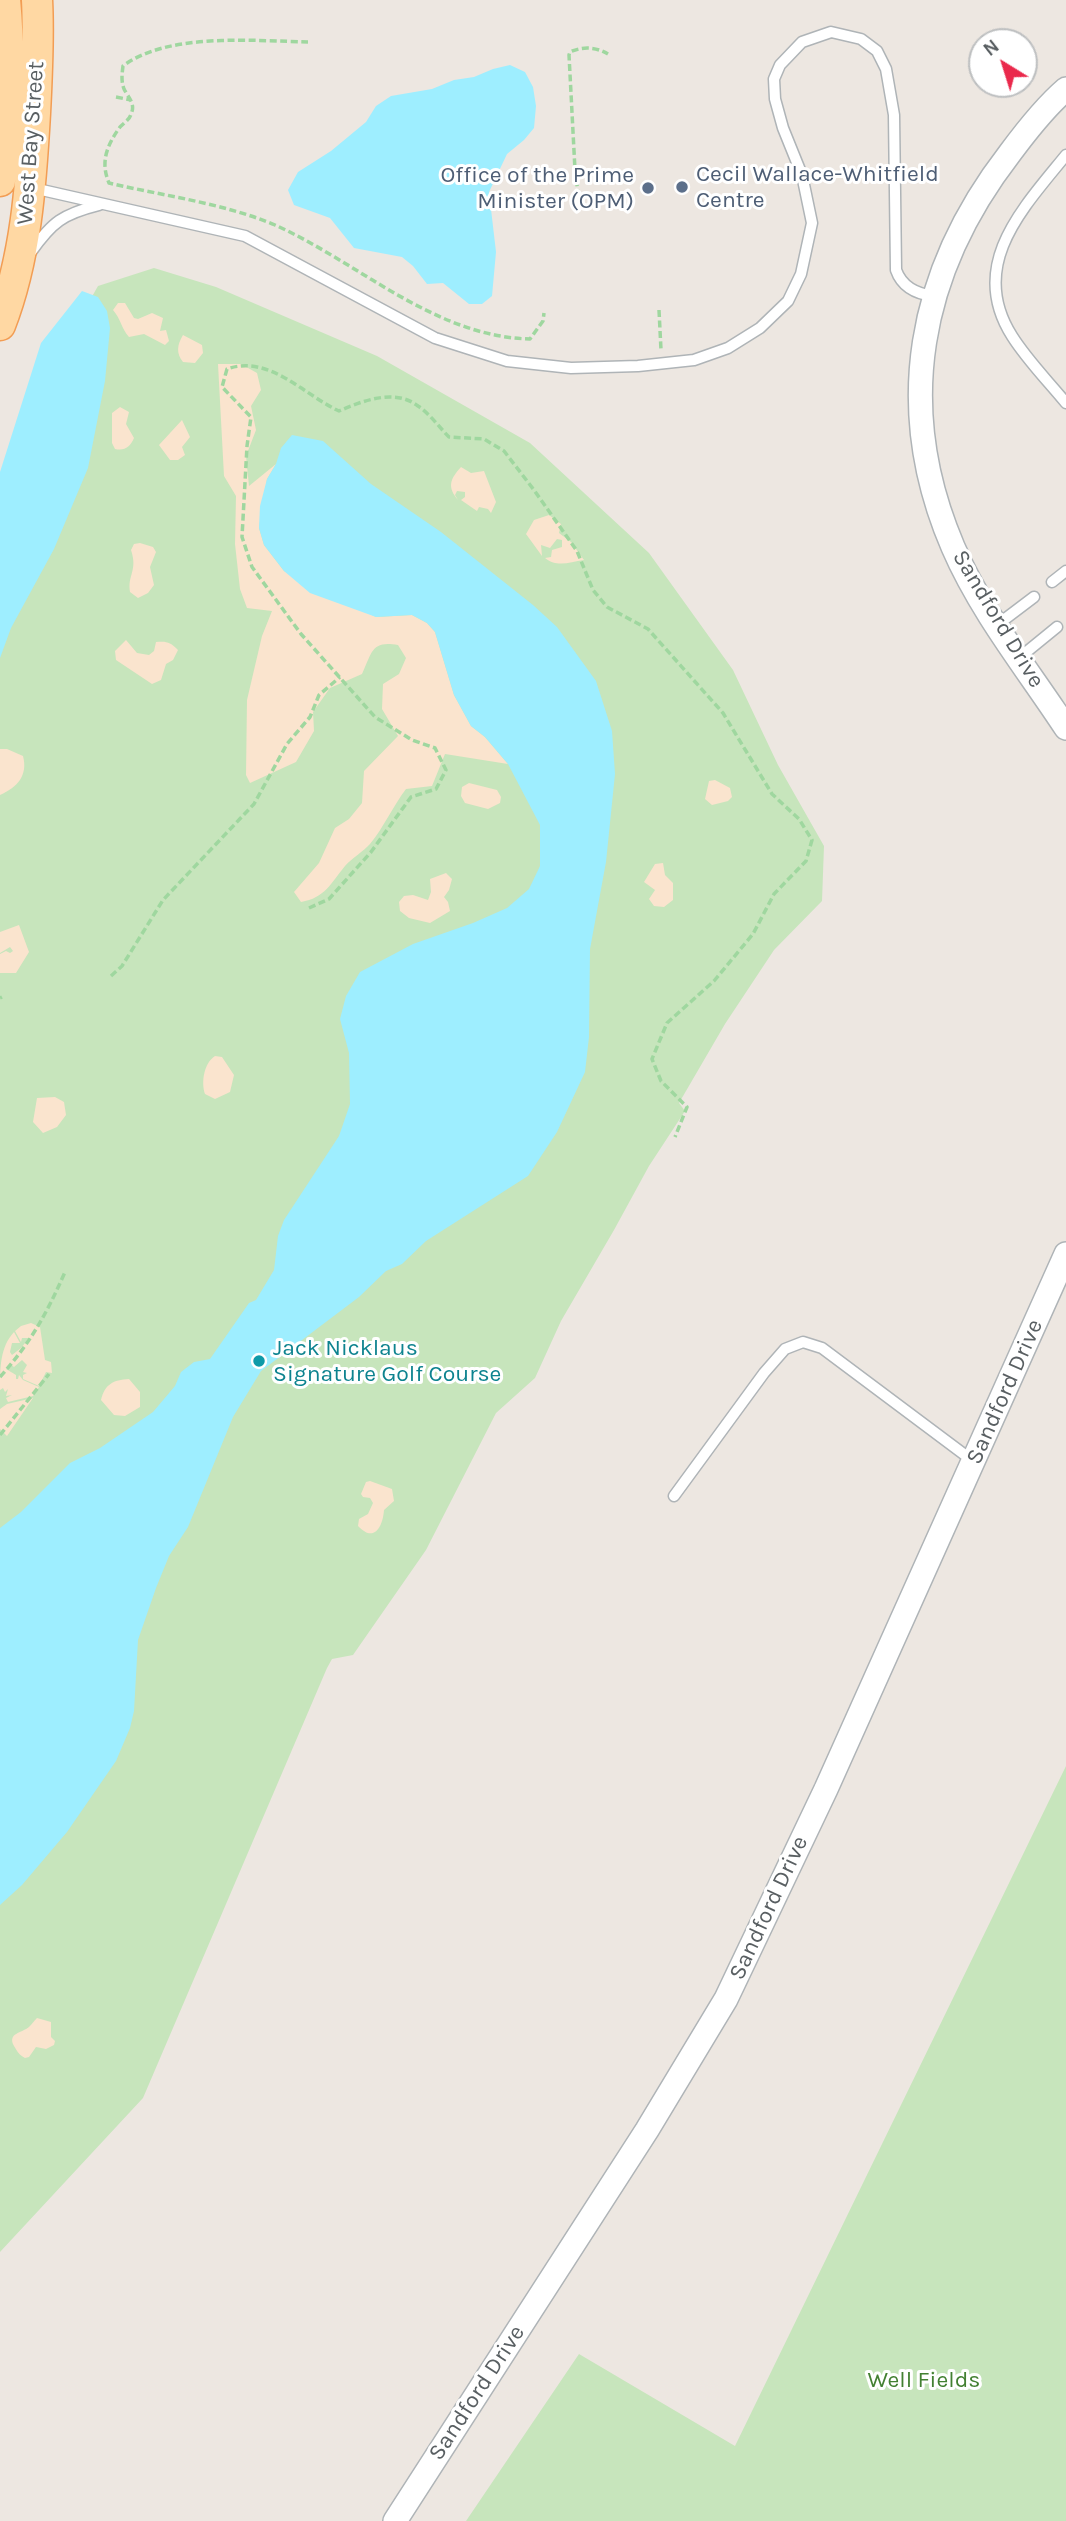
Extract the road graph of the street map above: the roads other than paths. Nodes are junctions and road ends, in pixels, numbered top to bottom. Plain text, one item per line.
1 (5, 0) edge
2 (37, 0) edge
3 (1066, 89) edge
4 (1066, 155) edge
5 (12, 184) edge
6 (103, 204) junction
7 (13, 278) junction
8 (934, 296) junction
9 (0, 325) edge
10 (1066, 403) edge
11 (1066, 571) edge
12 (1052, 582) dead end
13 (1034, 597) dead end
14 (997, 625) junction
15 (1057, 627) dead end
16 (1019, 658) junction
17 (1066, 728) edge
18 (1066, 1254) edge
19 (974, 1461) junction
20 (674, 1496) dead end
21 (395, 2521) edge

1 - 5 main road, West Bay Street
2 - 5 main road, West Bay Street
3 - 8 street, Sandford Drive
4 - 10 lane
5 - 6 lane
5 - 7 main road, West Bay Street
6 - 7 lane
6 - 8 lane
7 - 9 main road, West Bay Street
8 - 14 street, Sandford Drive
11 - 12 lane
13 - 14 lane
14 - 16 street, Sandford Drive
15 - 16 lane
16 - 17 street, Sandford Drive
18 - 19 street, Sandford Drive
19 - 20 lane
19 - 21 street, Sandford Drive

